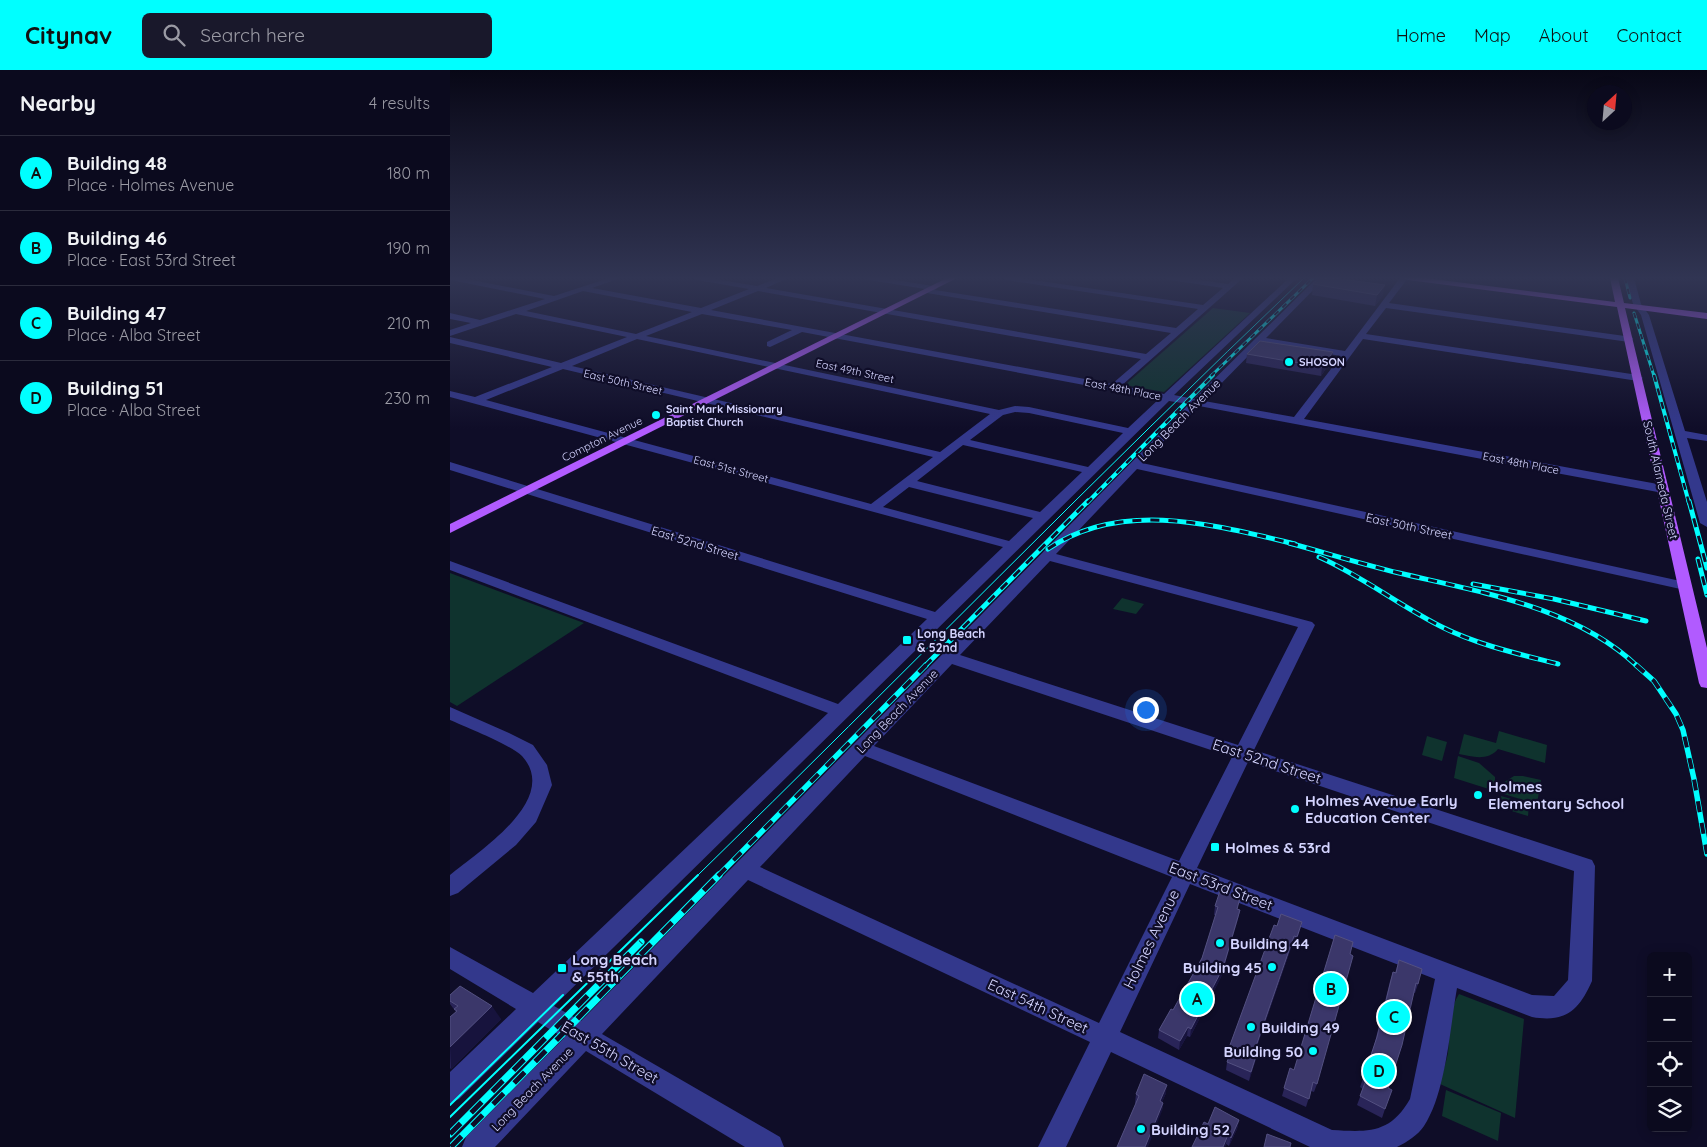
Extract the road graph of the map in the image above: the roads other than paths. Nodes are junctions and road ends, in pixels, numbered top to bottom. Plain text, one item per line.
1 (464, 328) edge
2 (595, 328) edge
3 (658, 328) edge
4 (790, 328) edge
5 (853, 328) edge
6 (985, 328) edge
7 (1162, 328) edge
8 (1181, 328) edge
9 (1240, 328) edge
10 (1271, 328) edge
11 (1366, 328) edge
12 (1552, 328) edge
13 (1626, 328) edge
14 (1649, 328) edge
15 (800, 330) junction
16 (1178, 331) junction
17 (450, 333) edge
18 (1360, 336) junction
19 (635, 337) junction
20 (836, 337) junction
21 (1629, 339) junction
22 (450, 340) edge
23 (1259, 340) junction
24 (770, 344) dead end
25 (1347, 354) junction
26 (1148, 357) junction
27 (560, 367) junction
28 (776, 367) junction
29 (1638, 378) junction
30 (1114, 387) junction
31 (452, 396) edge
32 (1168, 397) junction
33 (475, 401) junction
34 (706, 402) junction
35 (1197, 402) junction
36 (999, 413) junction
37 (1297, 421) junction
38 (1132, 432) junction
39 (1682, 434) junction
40 (1707, 438) edge
41 (626, 441) junction
42 (963, 442) junction
43 (943, 456) junction
44 (1134, 465) junction
45 (450, 466) edge
46 (1092, 471) junction
47 (908, 483) junction
48 (1663, 489) junction
49 (526, 491) junction
50 (874, 508) junction
51 (1043, 517) junction
52 (1707, 523) edge
53 (450, 529) edge
54 (1013, 546) junction
55 (1047, 556) junction
56 (450, 565) edge
57 (1685, 586) junction
58 (940, 618) junction
59 (949, 657) junction
60 (1707, 683) edge
61 (842, 712) junction
62 (450, 713) edge
63 (862, 748) junction
64 (1242, 753) junction
65 (745, 869) junction
66 (1184, 872) junction
67 (450, 887) edge
68 (450, 957) edge
69 (1448, 974) junction
70 (1576, 991) joint
71 (535, 1008) junction
72 (584, 1035) junction
73 (1103, 1037) junction
74 (450, 1090) edge
75 (760, 1144) edge
76 (476, 1147) edge
77 (1052, 1147) edge

1 - 17 street
2 - 19 street, East 49th Street
3 - 19 street
4 - 15 street, East 48th Place
5 - 20 main road, Compton Avenue
6 - 26 street
7 - 16 street
8 - 16 street
9 - 32 street, Long Beach Avenue
10 - 23 street, Long Beach Avenue
11 - 18 street
12 - 21 street
13 - 21 main road, South Alameda Street
14 - 39 street
15 - 20 street, East 48th Place
15 - 24 street
16 - 26 street
18 - 25 street
18 - 29 street
19 - 27 street
19 - 28 street, East 49th Street
20 - 28 main road, Compton Avenue
20 - 30 street, East 48th Place
21 - 29 main road, South Alameda Street
22 - 27 street, East 50th Street
23 - 25 street
23 - 35 street, Long Beach Avenue
25 - 37 street
26 - 30 street
27 - 33 street
27 - 34 street, East 50th Street
28 - 34 main road, Compton Avenue
28 - 36 street, East 49th Street
29 - 48 main road, South Alameda Street
30 - 32 street, East 48th Place
31 - 33 street, East 51st Street
32 - 35 street, East 48th Place
32 - 38 street, Long Beach Avenue
33 - 41 street, East 51st Street
34 - 41 main road, Compton Avenue
34 - 43 street, East 50th Street
35 - 37 street, East 48th Place
35 - 44 street, Long Beach Avenue
36 - 38 street, East 49th Street
36 - 42 street
37 - 48 street, East 48th Place
38 - 46 street, Long Beach Avenue
39 - 40 street
39 - 52 street
41 - 49 main road, Compton Avenue
41 - 50 street, East 51st Street
42 - 43 street
42 - 46 street
43 - 47 street
44 - 55 street, Long Beach Avenue
44 - 57 street, East 50th Street
45 - 49 street, East 52nd Street
46 - 51 street, Long Beach Avenue
47 - 50 street
47 - 51 street
48 - 57 main road, South Alameda Street
49 - 53 main road, Compton Avenue
49 - 58 street, East 52nd Street
50 - 54 street, East 51st Street
51 - 54 street, Long Beach Avenue
54 - 58 street, Long Beach Avenue
55 - 59 street, Long Beach Avenue
55 - 64 street, Holmes Avenue
56 - 61 street
57 - 60 main road, South Alameda Street
58 - 61 street, Long Beach Avenue
59 - 63 street, Long Beach Avenue
59 - 64 street, East 52nd Street
61 - 71 street, Long Beach Avenue
62 - 67 street
63 - 65 street, Long Beach Avenue
63 - 66 street, East 53rd Street
64 - 66 street, Holmes Avenue
64 - 70 street, East 52nd Street
65 - 72 street, Long Beach Avenue
65 - 73 street, East 54th Street
66 - 69 street, East 53rd Street
66 - 73 street, Holmes Avenue
68 - 71 street, East 55th Street
69 - 70 street, East 53rd Street
69 - 73 street, East 54th Street
71 - 72 street, East 55th Street
71 - 74 street, Long Beach Avenue
72 - 75 street, East 55th Street
72 - 76 street, Long Beach Avenue
73 - 77 street, Holmes Avenue

